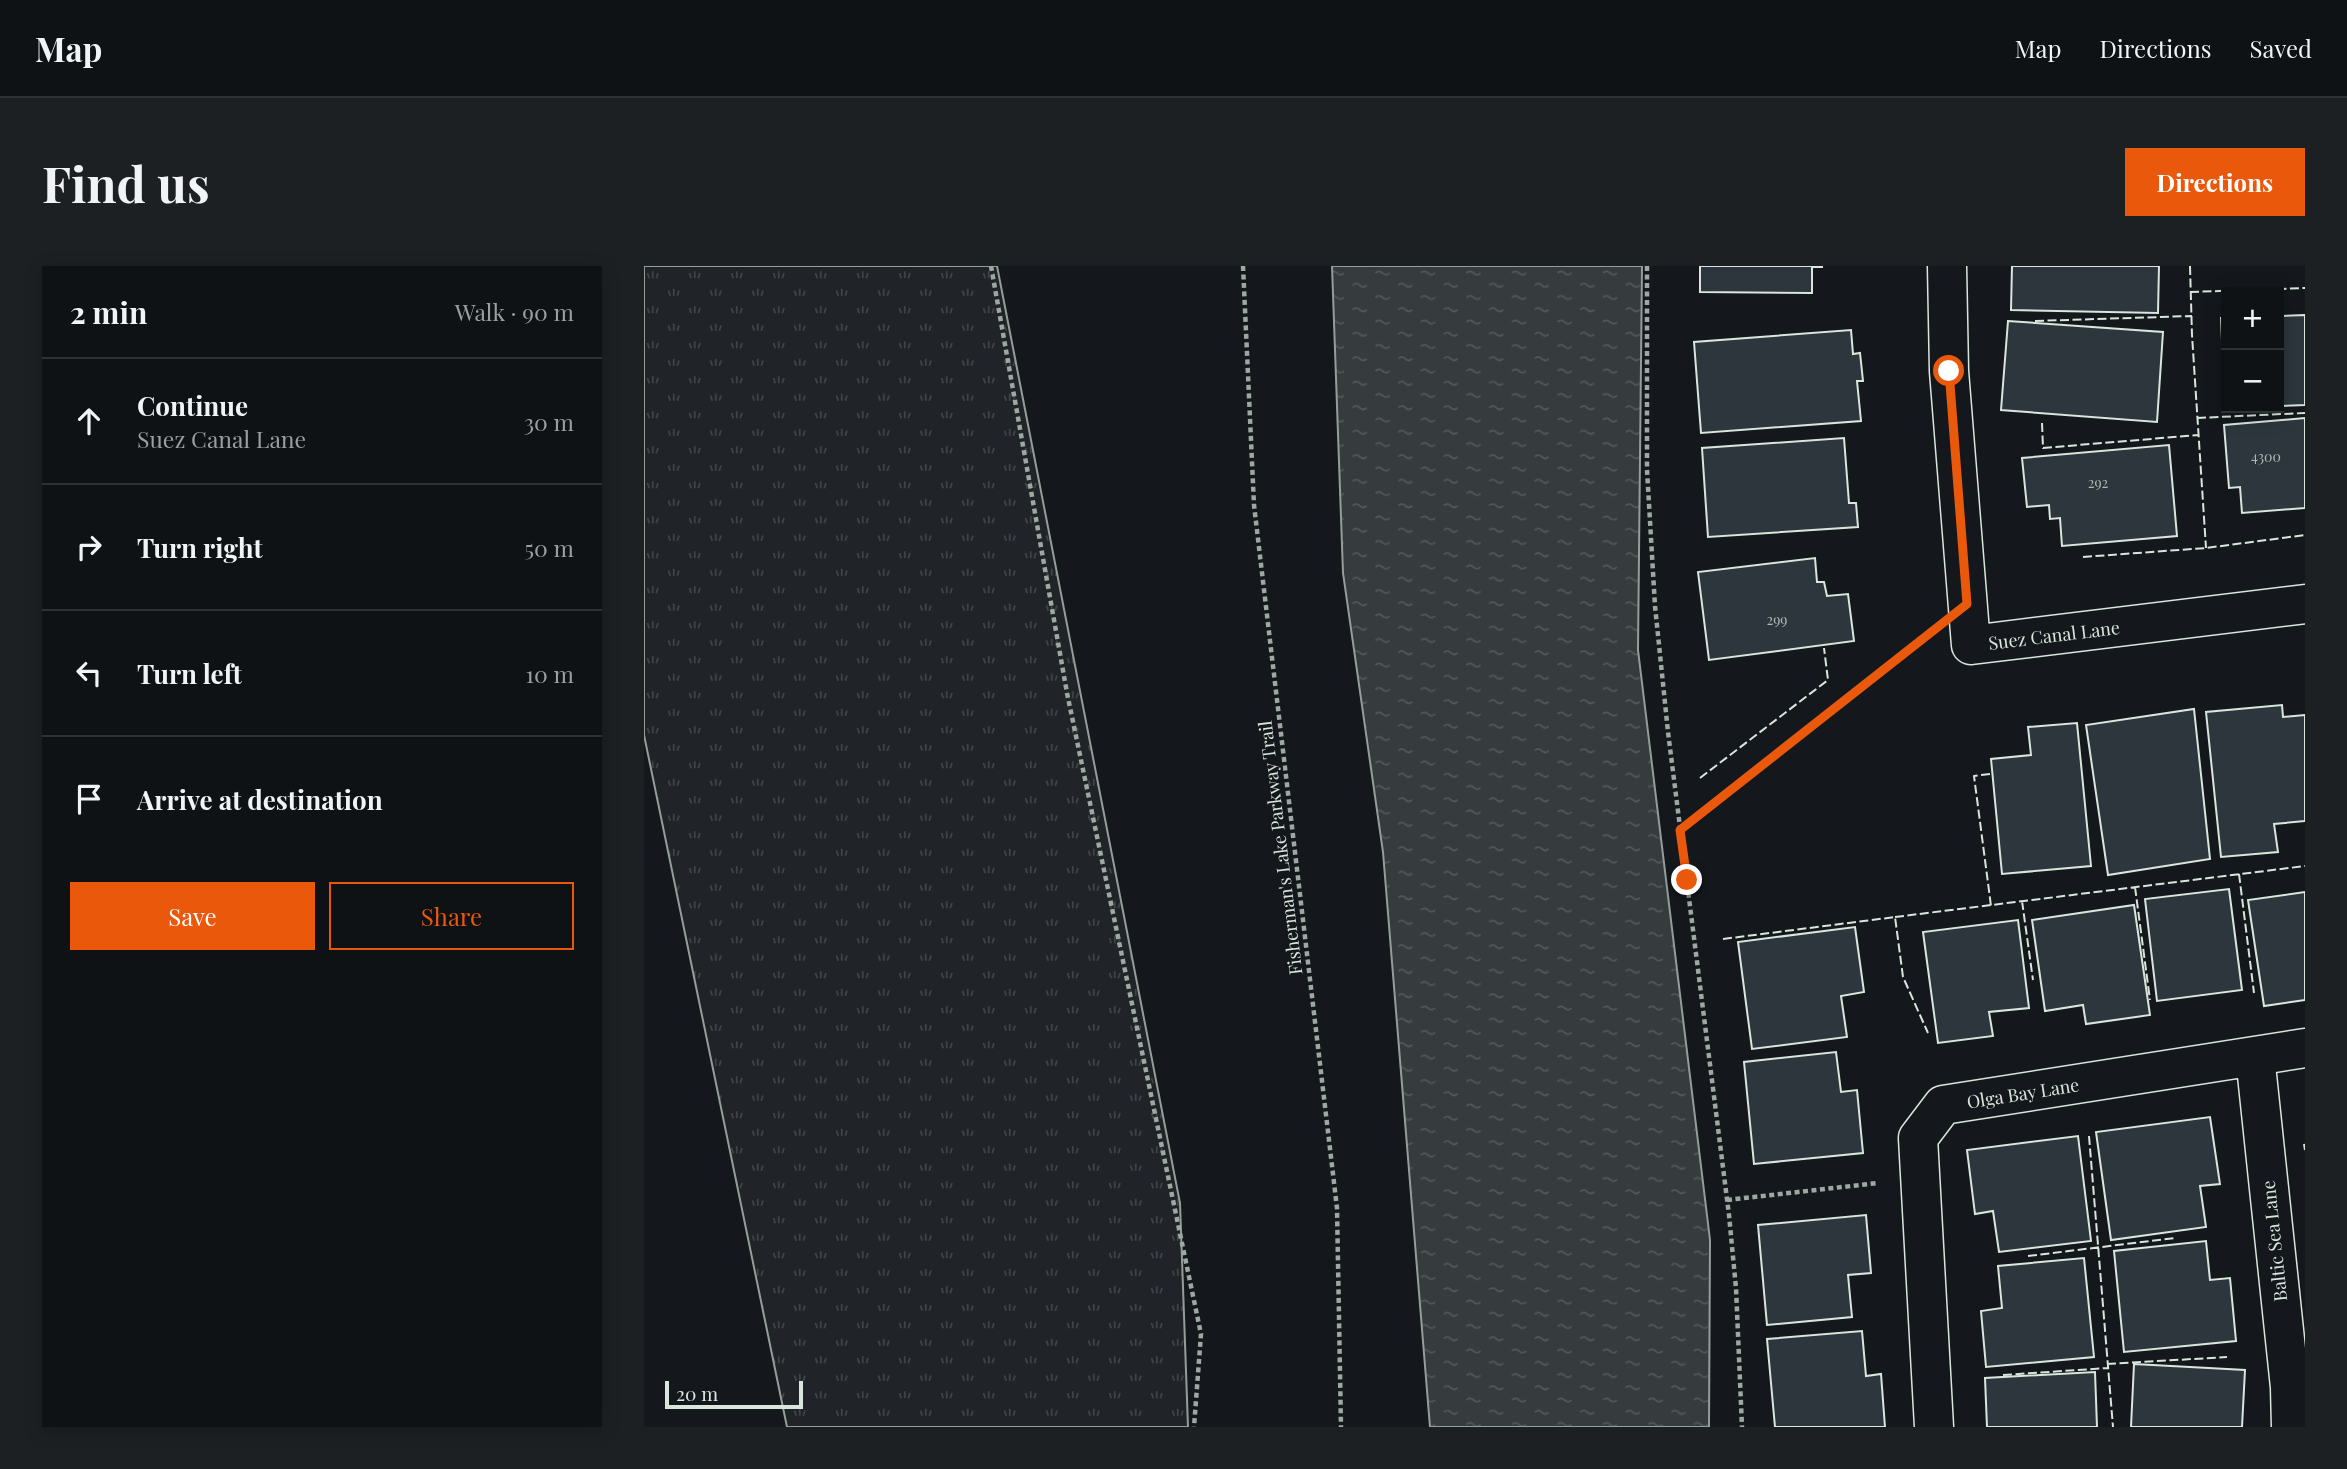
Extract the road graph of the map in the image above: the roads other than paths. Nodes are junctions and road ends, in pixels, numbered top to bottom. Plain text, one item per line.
1 (1947, 266) edge
2 (2305, 604) edge
3 (2305, 1048) edge
4 (2255, 1056) junction
5 (1934, 1427) edge
6 (2291, 1427) edge

1 - 2 street, Suez Canal Lane
3 - 4 street, Olga Bay Lane
4 - 5 street, Olga Bay Lane
4 - 6 street, Baltic Sea Lane

